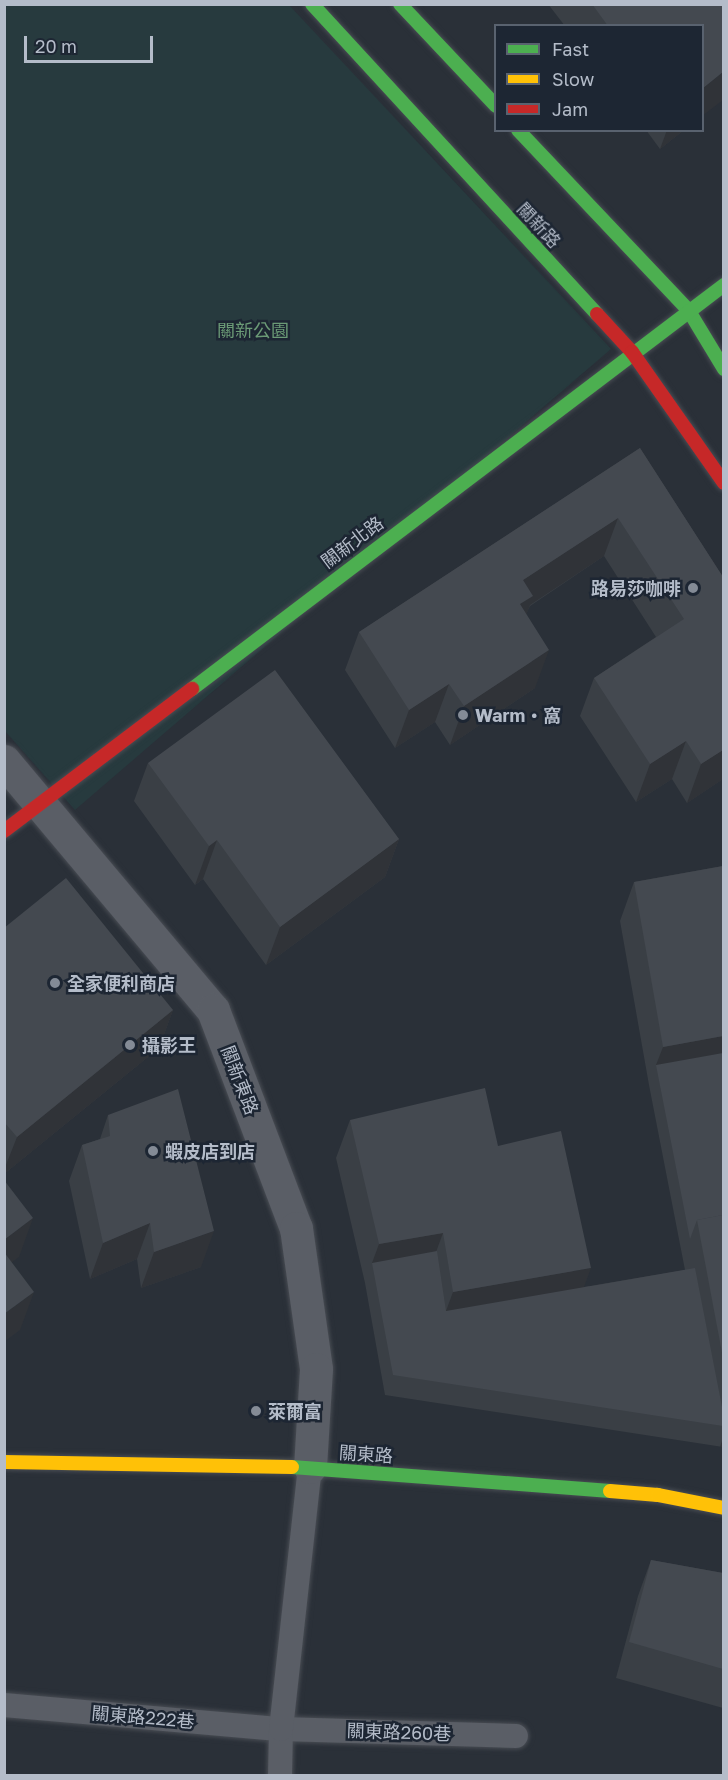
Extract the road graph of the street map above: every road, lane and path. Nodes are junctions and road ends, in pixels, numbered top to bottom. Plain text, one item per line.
1 (312, 4) edge
2 (400, 4) edge
3 (494, 105) edge
4 (520, 132) edge
5 (723, 285) edge
6 (689, 311) junction
7 (632, 352) junction
8 (723, 369) edge
9 (723, 483) edge
10 (4, 761) edge
11 (41, 802) junction
12 (4, 831) edge
13 (4, 1462) edge
14 (310, 1467) junction
15 (723, 1508) edge
16 (4, 1705) edge
17 (281, 1729) junction
18 (516, 1736) dead end
19 (280, 1776) edge

1 - 7 street, 關新路
2 - 3 street
4 - 6 street
5 - 6 street, 關新北路
6 - 7 street, 關新北路
6 - 8 street
7 - 9 street, 關新路
7 - 11 street, 關新北路
10 - 11 street, 關新東路
11 - 12 street, 關新北路
11 - 14 street, 關新東路
13 - 14 street, 關東路
14 - 15 street, 關東路
14 - 17 lane
16 - 17 lane, 關東路222巷
17 - 18 lane, 關東路260巷
17 - 19 lane

